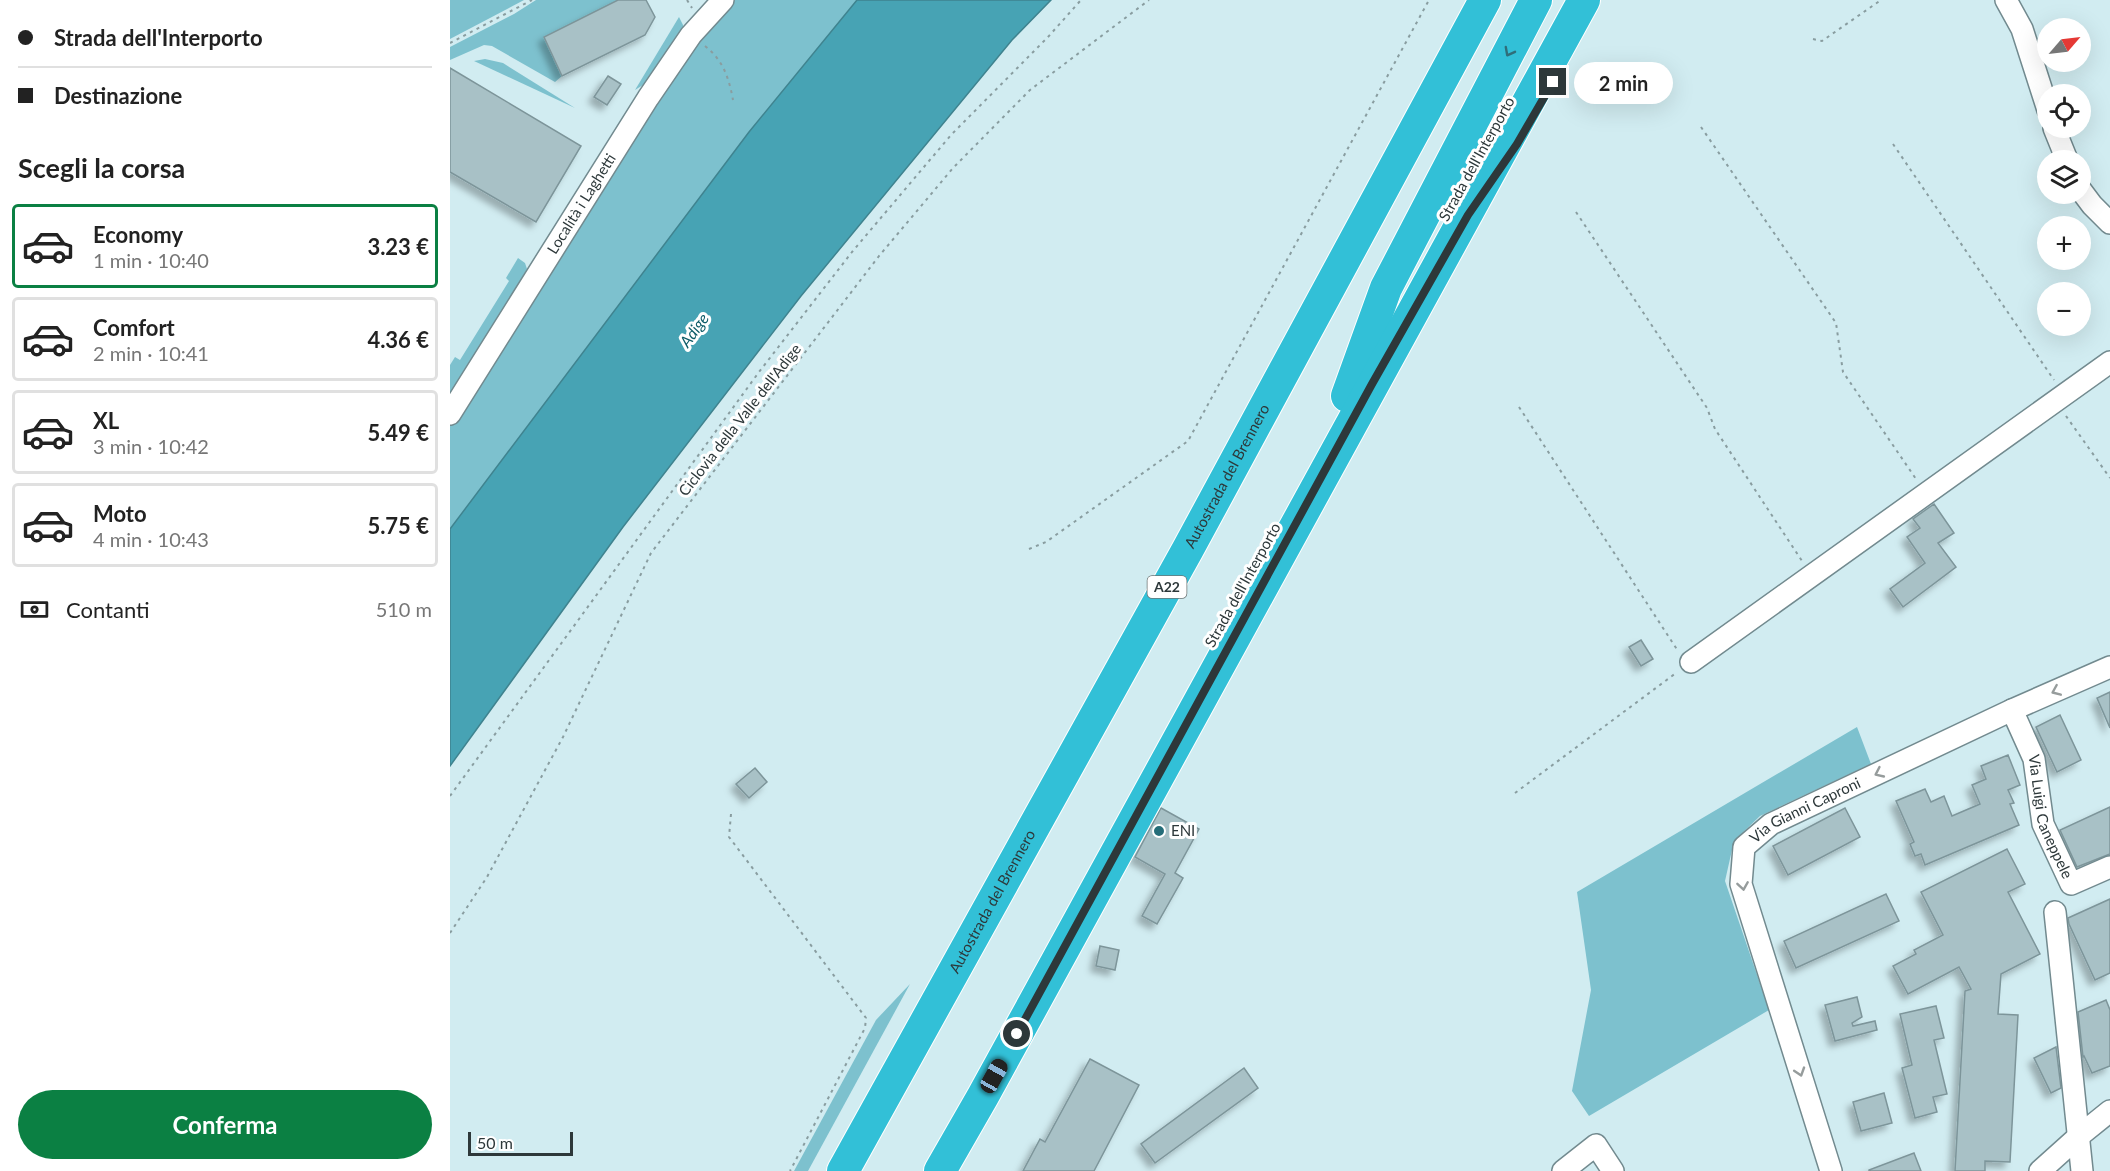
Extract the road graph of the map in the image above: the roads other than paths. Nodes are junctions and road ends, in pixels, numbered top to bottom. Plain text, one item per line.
1 (723, 0) edge
2 (1462, 0) edge
3 (1485, 0) edge
4 (1536, 0) edge
5 (1566, 0) edge
6 (1584, 0) edge
7 (1601, 0) edge
8 (2006, 0) edge
9 (2040, 84) edge
10 (2091, 204) edge
11 (1468, 215) junction
12 (2110, 223) edge
13 (2110, 362) edge
14 (1347, 396) junction
15 (450, 414) edge
16 (1253, 600) junction
17 (1691, 662) road end
18 (2110, 668) edge
19 (2012, 710) junction
20 (1181, 766) dead end
21 (2110, 867) edge
22 (2055, 912) dead end
23 (1087, 938) dead end
24 (983, 1096) junction
25 (2110, 1111) edge
26 (2079, 1136) junction
27 (826, 1171) edge
28 (843, 1171) edge
29 (922, 1171) edge
30 (940, 1171) edge
31 (1563, 1171) edge
32 (1613, 1171) edge
33 (1831, 1171) edge
34 (2040, 1171) edge
35 (2082, 1171) edge

1 - 15 street, Località i Laghetti
2 - 27 highway, Autostrada del Brennero / A22
3 - 28 highway, Autostrada del Brennero / A22
4 -> 14 highway
5 - 14 highway, Strada dell'Interporto
6 - 11 highway, Strada dell'Interporto
7 - 11 highway
8 - 9 street
10 - 12 street
11 - 16 highway, Strada dell'Interporto
13 - 17 street
14 - 29 highway, Strada dell'Interporto
16 - 20 street
16 - 24 highway, Strada dell'Interporto
18 -> 19 street, Via Gianni Caproni
19 - 21 street, Via Luigi Caneppele
19 -> 33 street, Via Gianni Caproni
22 - 26 street
23 - 24 street
24 - 30 highway, Strada dell'Interporto
25 - 26 street
26 - 34 street
26 - 35 street
31 - 32 street

